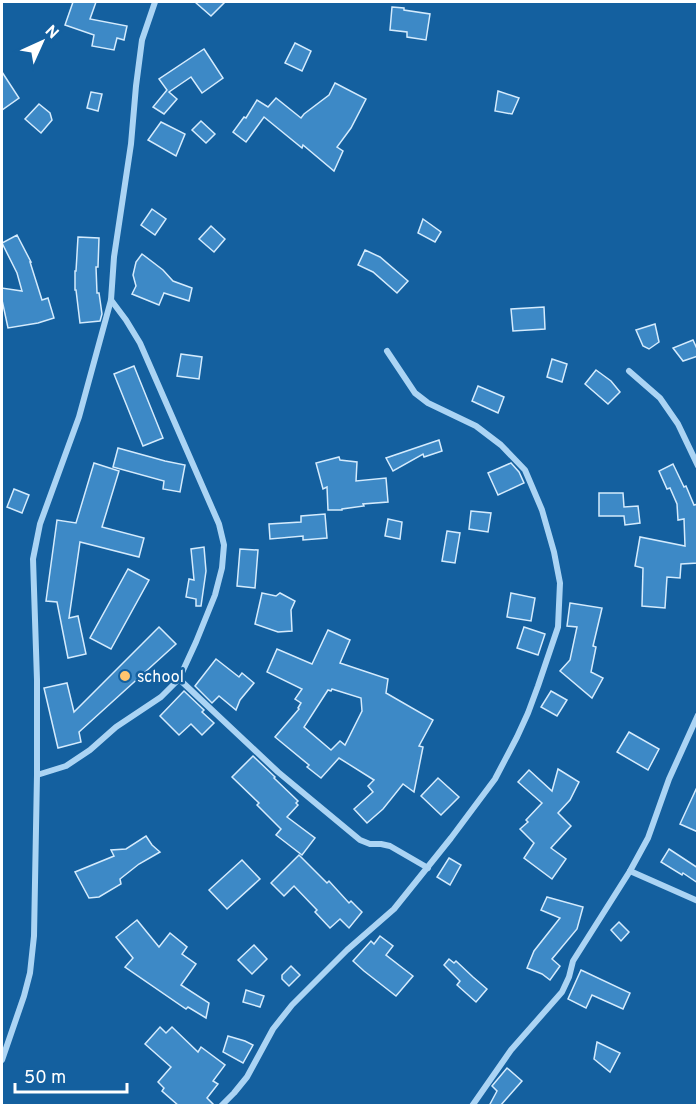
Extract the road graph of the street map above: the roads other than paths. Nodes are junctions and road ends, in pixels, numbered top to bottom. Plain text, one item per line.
1 (155, 2) edge
2 (111, 300) junction
3 (387, 351) dead end
4 (629, 371) dead end
5 (698, 466) edge
6 (178, 679) junction
7 (698, 715) edge
8 (37, 775) junction
9 (428, 868) junction
10 (630, 871) junction
11 (698, 901) edge
12 (2, 1060) edge
13 (221, 1106) edge
14 (472, 1106) edge

1 - 2 street
2 - 6 street
2 - 8 street
3 - 9 street
4 - 5 street
6 - 8 street
6 - 9 street
7 - 10 street
8 - 12 street
9 - 13 street
10 - 11 street
10 - 14 street

